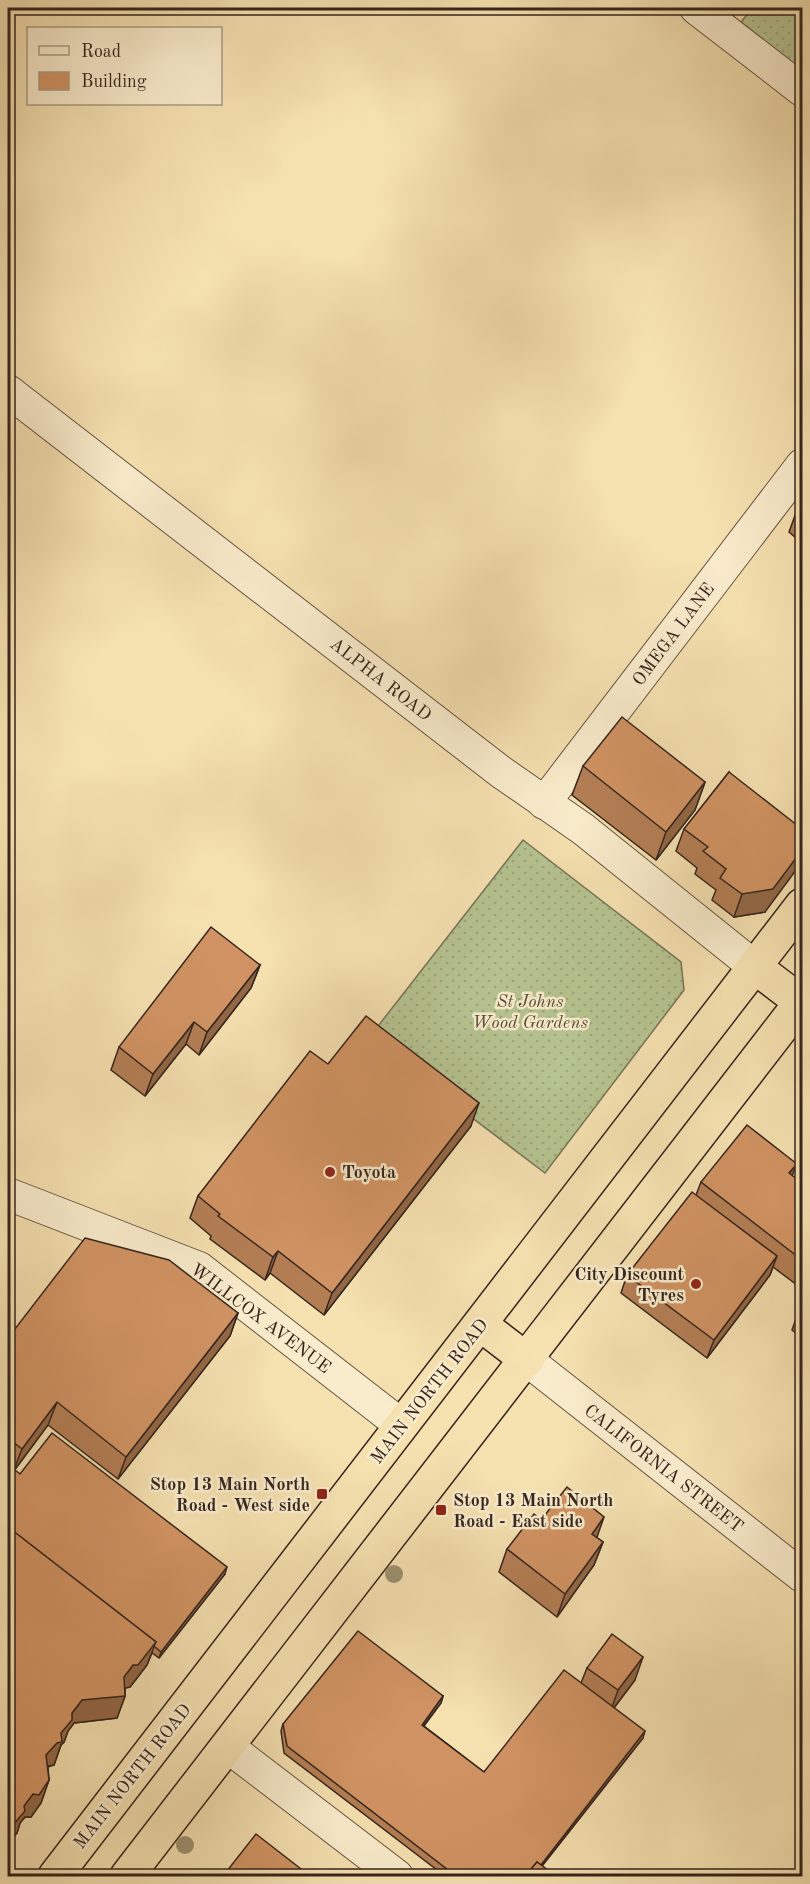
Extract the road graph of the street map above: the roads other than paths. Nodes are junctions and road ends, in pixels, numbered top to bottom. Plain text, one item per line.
1 (696, 8) edge
2 (728, 17) edge
3 (802, 90) edge
4 (8, 391) edge
5 (802, 465) edge
6 (544, 803) junction
7 (802, 905) edge
8 (755, 967) junction
9 (802, 1001) edge
10 (8, 1194) edge
11 (480, 1324) junction
12 (527, 1359) junction
13 (401, 1425) junction
14 (802, 1576) edge
15 (227, 1746) junction
16 (55, 1876) edge
17 (126, 1876) edge
18 (397, 1876) edge

1 - 2 street
2 - 3 street
4 - 6 street, ALPHA ROAD
5 - 6 street, OMEGA LANE
6 - 8 street, ALPHA ROAD
7 - 8 highway, MAIN NORTH ROAD
8 - 9 highway
8 - 11 highway, MAIN NORTH ROAD
9 - 12 highway
10 - 13 street, WILLCOX AVENUE
11 - 12 highway
11 - 13 highway, MAIN NORTH ROAD
12 - 14 street, CALIFORNIA STREET
12 - 15 highway
13 - 16 highway, MAIN NORTH ROAD
15 - 17 highway
15 - 18 street

